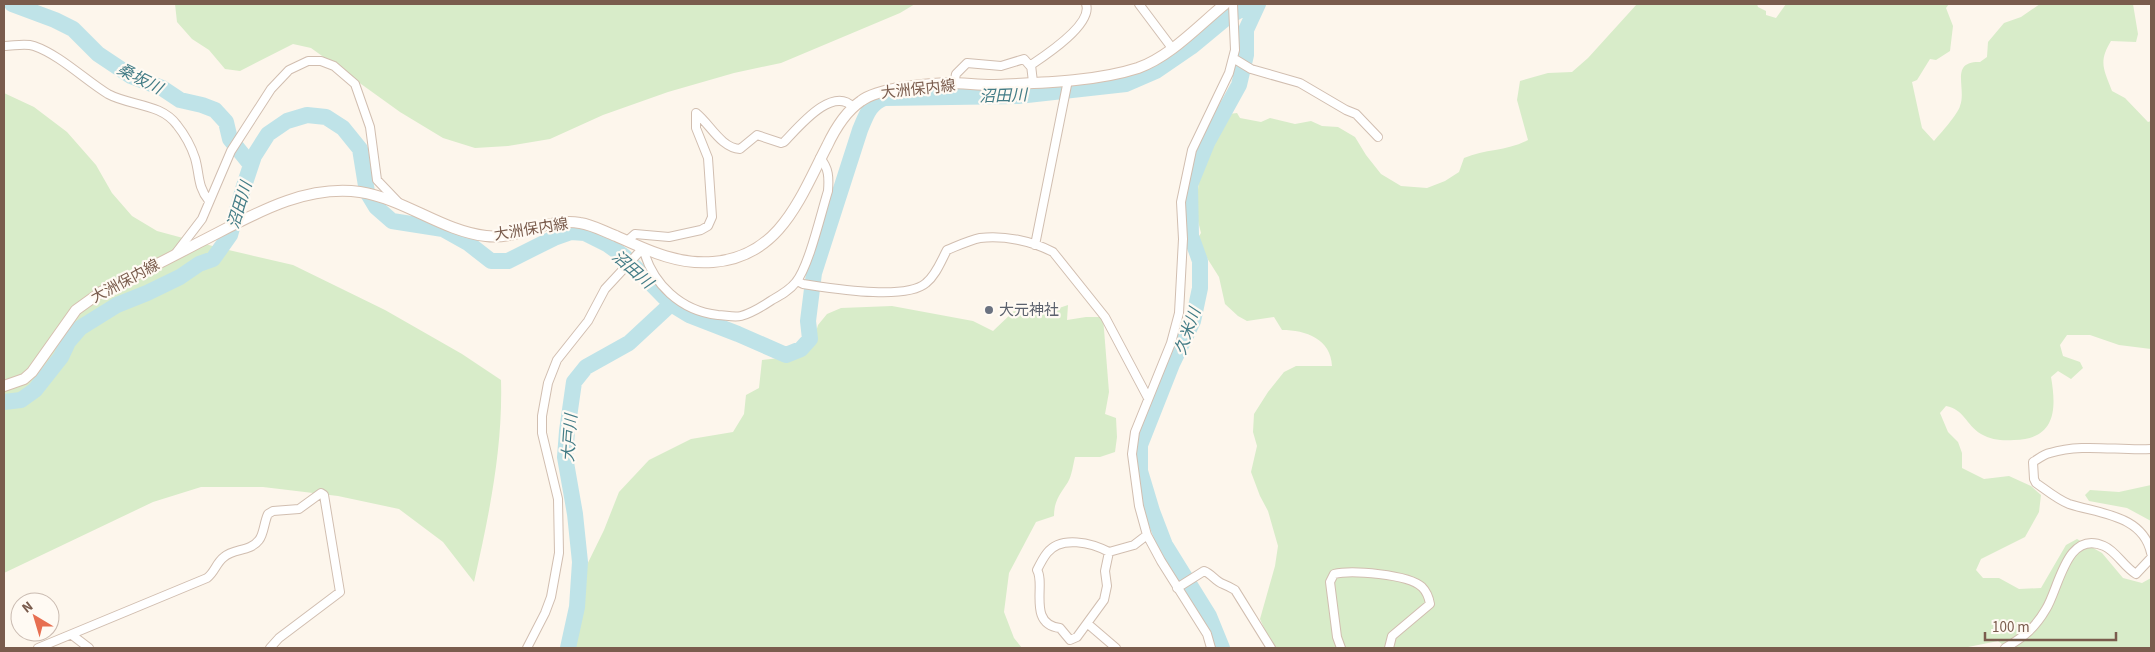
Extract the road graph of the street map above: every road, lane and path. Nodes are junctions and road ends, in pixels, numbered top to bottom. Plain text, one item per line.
1 (1086, 4) edge
2 (1139, 4) edge
3 (1225, 4) edge
4 (1233, 4) edge
5 (4, 46) edge
6 (1172, 48) junction
7 (1233, 58) junction
8 (1031, 67) junction
9 (1033, 82) junction
10 (1068, 82) junction
11 (954, 84) junction
12 (853, 107) junction
13 (1378, 137) dead end
14 (820, 158) junction
15 (209, 201) junction
16 (401, 205) junction
17 (626, 241) junction
18 (1034, 245) junction
19 (643, 248) junction
20 (173, 256) junction
21 (800, 283) junction
22 (4, 386) edge
23 (1148, 398) junction
24 (2151, 449) edge
25 (1147, 535) junction
26 (1109, 552) junction
27 (2151, 553) edge
28 (2151, 558) edge
29 (1179, 586) junction
30 (1088, 624) junction
31 (72, 634) junction
32 (38, 648) edge
33 (89, 648) edge
34 (270, 648) edge
35 (527, 648) edge
36 (1116, 648) edge
37 (1211, 648) edge
38 (1271, 648) edge
39 (1341, 648) edge
40 (1389, 648) edge
41 (2005, 648) edge

1 - 8 street
2 - 6 street
3 - 6 main road, 大洲保内線
4 - 7 street
5 - 15 street
6 - 10 main road, 大洲保内線
7 - 13 street
7 - 23 street
8 - 9 street
8 - 11 street
9 - 10 main road, 大洲保内線
9 - 11 main road, 大洲保内線
10 - 18 street
11 - 12 main road, 大洲保内線
12 - 14 main road, 大洲保内線
12 - 17 street
14 - 19 main road, 大洲保内線
14 - 21 street
15 - 16 street
15 - 20 street
16 - 17 main road, 大洲保内線
16 - 20 main road, 大洲保内線
17 - 19 main road, 大洲保内線
18 - 21 street
18 - 23 street
19 - 21 street
19 - 35 street
20 - 22 main road, 大洲保内線
23 - 25 street
24 - 27 street
25 - 26 street
25 - 29 street
26 - 30 street
26 - 30 street
28 - 41 street
29 - 37 street
29 - 38 street
30 - 36 street
31 - 32 street
31 - 33 street
31 - 34 street
39 - 40 street

